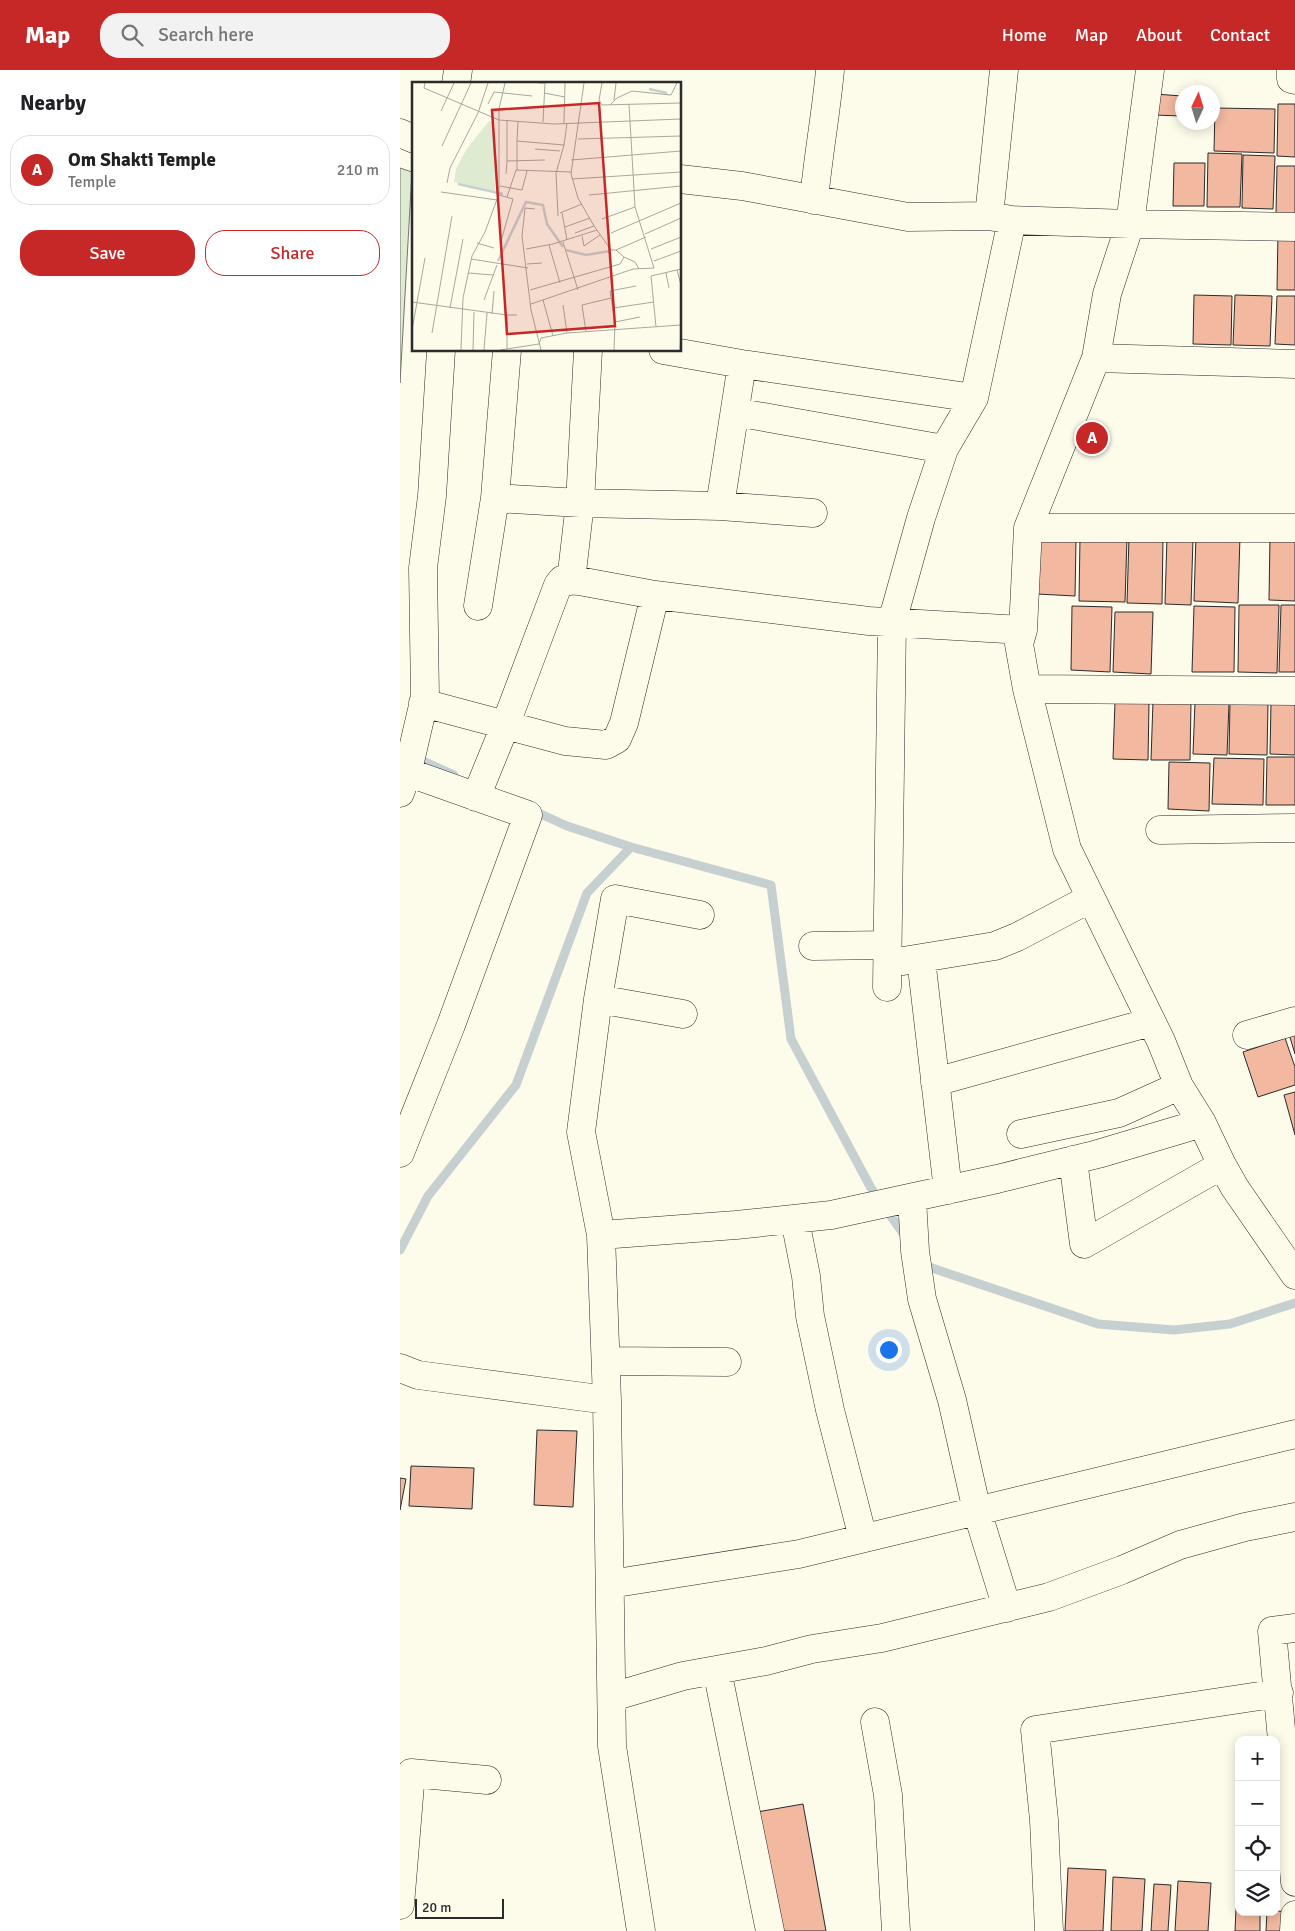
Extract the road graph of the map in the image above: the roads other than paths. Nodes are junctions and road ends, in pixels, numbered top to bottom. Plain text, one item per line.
1 (830, 70) edge
2 (1004, 70) edge
3 (1150, 70) edge
4 (1291, 70) edge
5 (1295, 80) edge
6 (400, 134) edge
7 (412, 138) edge
8 (681, 179) edge
9 (814, 200) junction
10 (1000, 218) junction
11 (1130, 224) junction
12 (1295, 227) edge
13 (441, 351) edge
14 (507, 351) edge
15 (588, 351) edge
16 (668, 351) edge
17 (1096, 358) junction
18 (742, 364) junction
19 (1295, 364) edge
20 (974, 398) junction
21 (735, 412) junction
22 (944, 449) junction
23 (495, 498) junction
24 (580, 503) junction
25 (720, 506) junction
26 (812, 513) dead end
27 (1028, 528) junction
28 (1295, 528) edge
29 (571, 581) junction
30 (654, 595) junction
31 (478, 606) dead end
32 (892, 622) junction
33 (1023, 630) junction
34 (1027, 689) junction
35 (1295, 691) edge
36 (423, 703) junction
37 (505, 726) junction
38 (405, 778) edge
39 (476, 797) junction
40 (1295, 828) edge
41 (1160, 830) dead end
42 (1091, 898) junction
43 (700, 915) dead end
44 (813, 946) dead end
45 (921, 959) junction
46 (887, 965) junction
47 (598, 999) junction
48 (683, 1014) dead end
49 (1295, 1021) edge
50 (1151, 1022) junction
51 (1246, 1036) dead end
52 (935, 1082) junction
53 (1179, 1086) junction
54 (1202, 1123) junction
55 (1021, 1134) dead end
56 (400, 1153) edge
57 (1073, 1160) junction
58 (1222, 1165) junction
59 (948, 1190) junction
60 (908, 1199) junction
61 (795, 1220) junction
62 (600, 1235) junction
63 (1295, 1275) edge
64 (606, 1361) junction
65 (726, 1362) dead end
66 (400, 1368) edge
67 (608, 1400) junction
68 (1295, 1434) edge
69 (977, 1511) junction
70 (1295, 1517) edge
71 (863, 1538) junction
72 (610, 1584) junction
73 (1007, 1608) junction
74 (1295, 1628) edge
75 (717, 1670) junction
76 (1279, 1693) junction
77 (612, 1697) junction
78 (876, 1722) dead end
79 (406, 1772) edge
80 (1290, 1775) edge
81 (487, 1780) dead end
82 (1295, 1882) edge
83 (400, 1905) edge
84 (1295, 1915) edge
85 (641, 1931) edge
86 (770, 1931) edge
87 (896, 1931) edge
88 (1049, 1931) edge
89 (1294, 1931) edge

1 - 9 street
2 - 10 street
3 - 11 street
4 - 5 street
6 - 7 street
8 - 9 street
9 - 10 street
10 - 11 street
10 - 20 street
11 - 12 street
11 - 17 street
13 - 36 street
14 - 23 street
15 - 24 street
16 - 18 street
17 - 19 street
17 - 27 street
18 - 20 street
18 - 21 street
20 - 22 street
21 - 22 street
21 - 25 street
22 - 32 street
23 - 24 street
23 - 31 street
24 - 25 street
24 - 29 street
25 - 26 street
27 - 28 street
27 - 33 street
29 - 30 street
29 - 37 street
30 - 32 street
30 - 37 street
32 - 33 street
32 - 46 street
33 - 34 street
34 - 35 street
34 - 42 street
36 - 37 street
36 - 38 street
37 - 39 street
38 - 39 street
39 - 56 street
40 - 41 street
42 - 45 street
42 - 50 street
43 - 47 street
44 - 46 street
45 - 46 street
45 - 52 street
47 - 48 street
47 - 62 street
49 - 51 street
50 - 52 street
50 - 53 street
52 - 59 street
53 - 54 street
53 - 55 street
54 - 57 street
54 - 58 street
57 - 58 street
57 - 59 street
58 - 63 street
59 - 60 street
60 - 61 street
60 - 69 street
61 - 62 street
61 - 71 street
62 - 64 street
64 - 65 street
64 - 67 street
66 - 67 street
67 - 72 street
68 - 69 street
69 - 71 street
69 - 73 street
70 - 73 street
71 - 72 street
72 - 77 street
73 - 75 street
74 - 76 street
75 - 77 street
75 - 86 street
76 - 80 street
76 - 88 street
77 - 85 street
78 - 87 street
79 - 81 street
79 - 83 street
80 - 82 street
84 - 89 street

